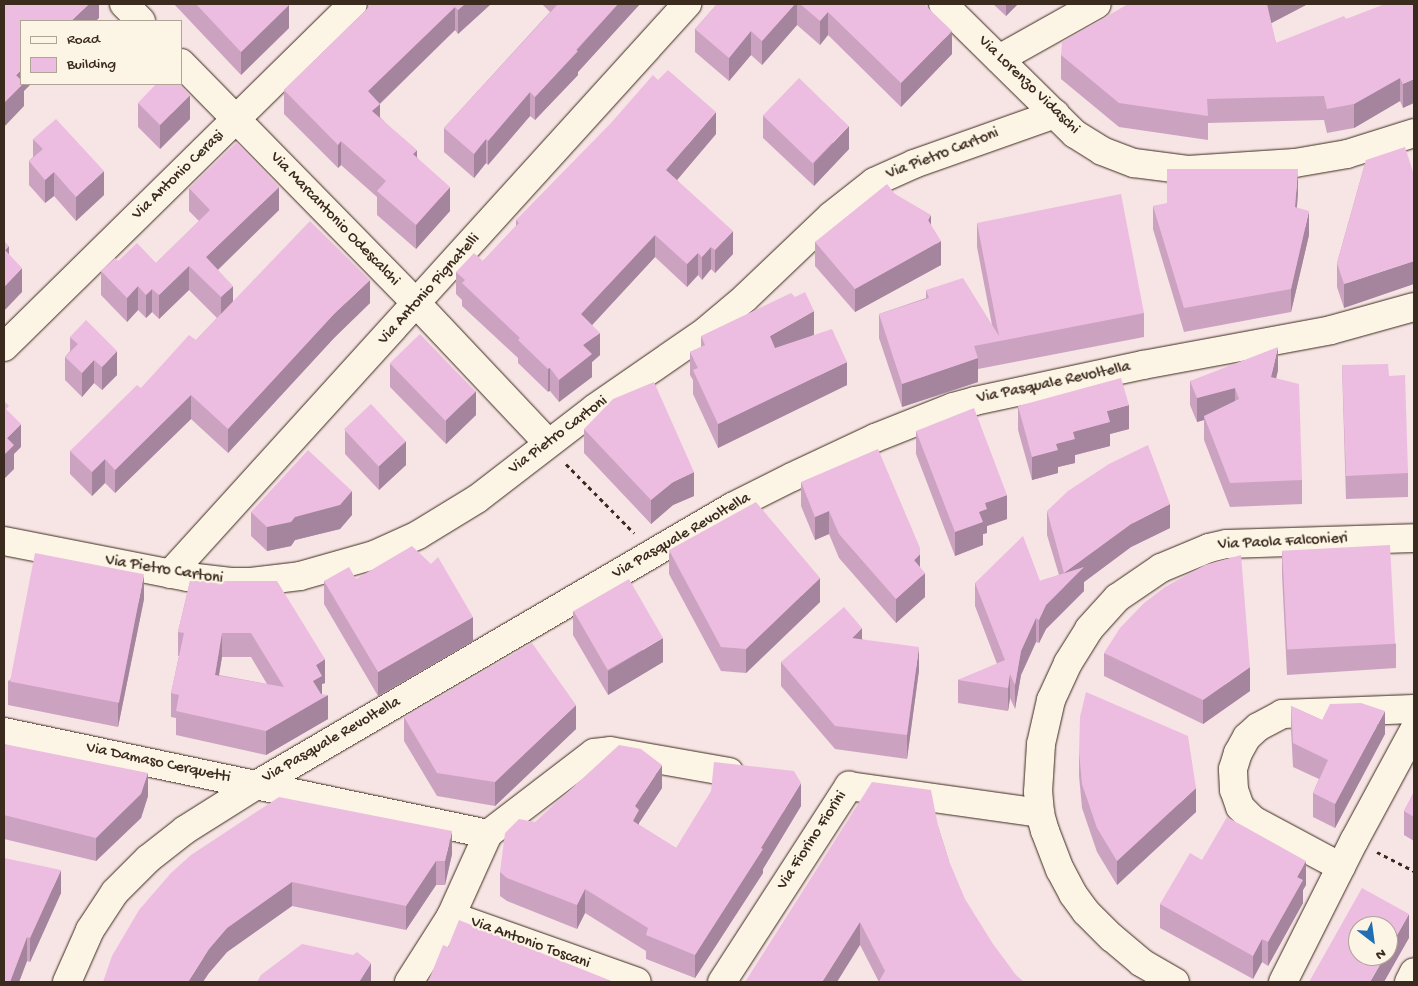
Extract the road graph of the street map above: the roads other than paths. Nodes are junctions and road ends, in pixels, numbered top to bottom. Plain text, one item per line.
1 (124, 4) edge
2 (353, 4) edge
3 (687, 4) edge
4 (943, 4) edge
5 (1097, 4) edge
6 (139, 20) edge
7 (999, 59) junction
8 (182, 64) edge
9 (1055, 114) junction
10 (237, 120) junction
11 (1414, 133) edge
12 (417, 304) junction
13 (1414, 307) edge
14 (4, 347) edge
15 (548, 443) junction
16 (1414, 538) edge
17 (4, 541) edge
18 (170, 574) junction
19 (1414, 709) edge
20 (1414, 730) edge
21 (4, 732) edge
22 (729, 772) edge
23 (258, 784) junction
24 (1040, 813) junction
25 (488, 834) junction
26 (1341, 867) junction
27 (451, 916) junction
28 (1414, 972) edge
29 (67, 982) edge
30 (409, 982) edge
31 (637, 982) edge
32 (722, 982) edge
33 (1175, 982) edge
34 (1283, 982) edge
35 (1409, 982) edge

1 - 6 street
2 - 10 street, Via Antonio Cerasi
3 - 12 street, Via Antonio Pignatelli
4 - 7 street, Via Lorenzo Vidaschi
5 - 7 street
7 - 9 street, Via Lorenzo Vidaschi
8 - 10 street, Via Marcantonio Odescalchi
9 - 11 street, Via Lorenzo Vidaschi
9 - 15 street, Via Pietro Cartoni
10 - 12 street, Via Marcantonio Odescalchi
10 - 14 street, Via Antonio Cerasi
12 - 15 street, Via Marcantonio Odescalchi
12 - 18 street, Via Antonio Pignatelli
13 - 23 street, Via Pasquale Revoltella
15 - 18 street, Via Pietro Cartoni
16 - 24 street, Via Paola Falconieri
17 - 18 street, Via Pietro Cartoni
19 - 26 street
20 - 26 street
21 - 23 street, Via Damaso Cerquetti
22 - 25 street
23 - 25 street, Via Damaso Cerquetti
23 - 29 street, Via Pasquale Revoltella
24 - 32 street, Via Fiorino Fiorini
24 - 33 street, Via Paola Falconieri
25 - 27 street
26 - 34 street
27 - 30 street
27 - 31 street, Via Antonio Toscani
28 - 35 street

